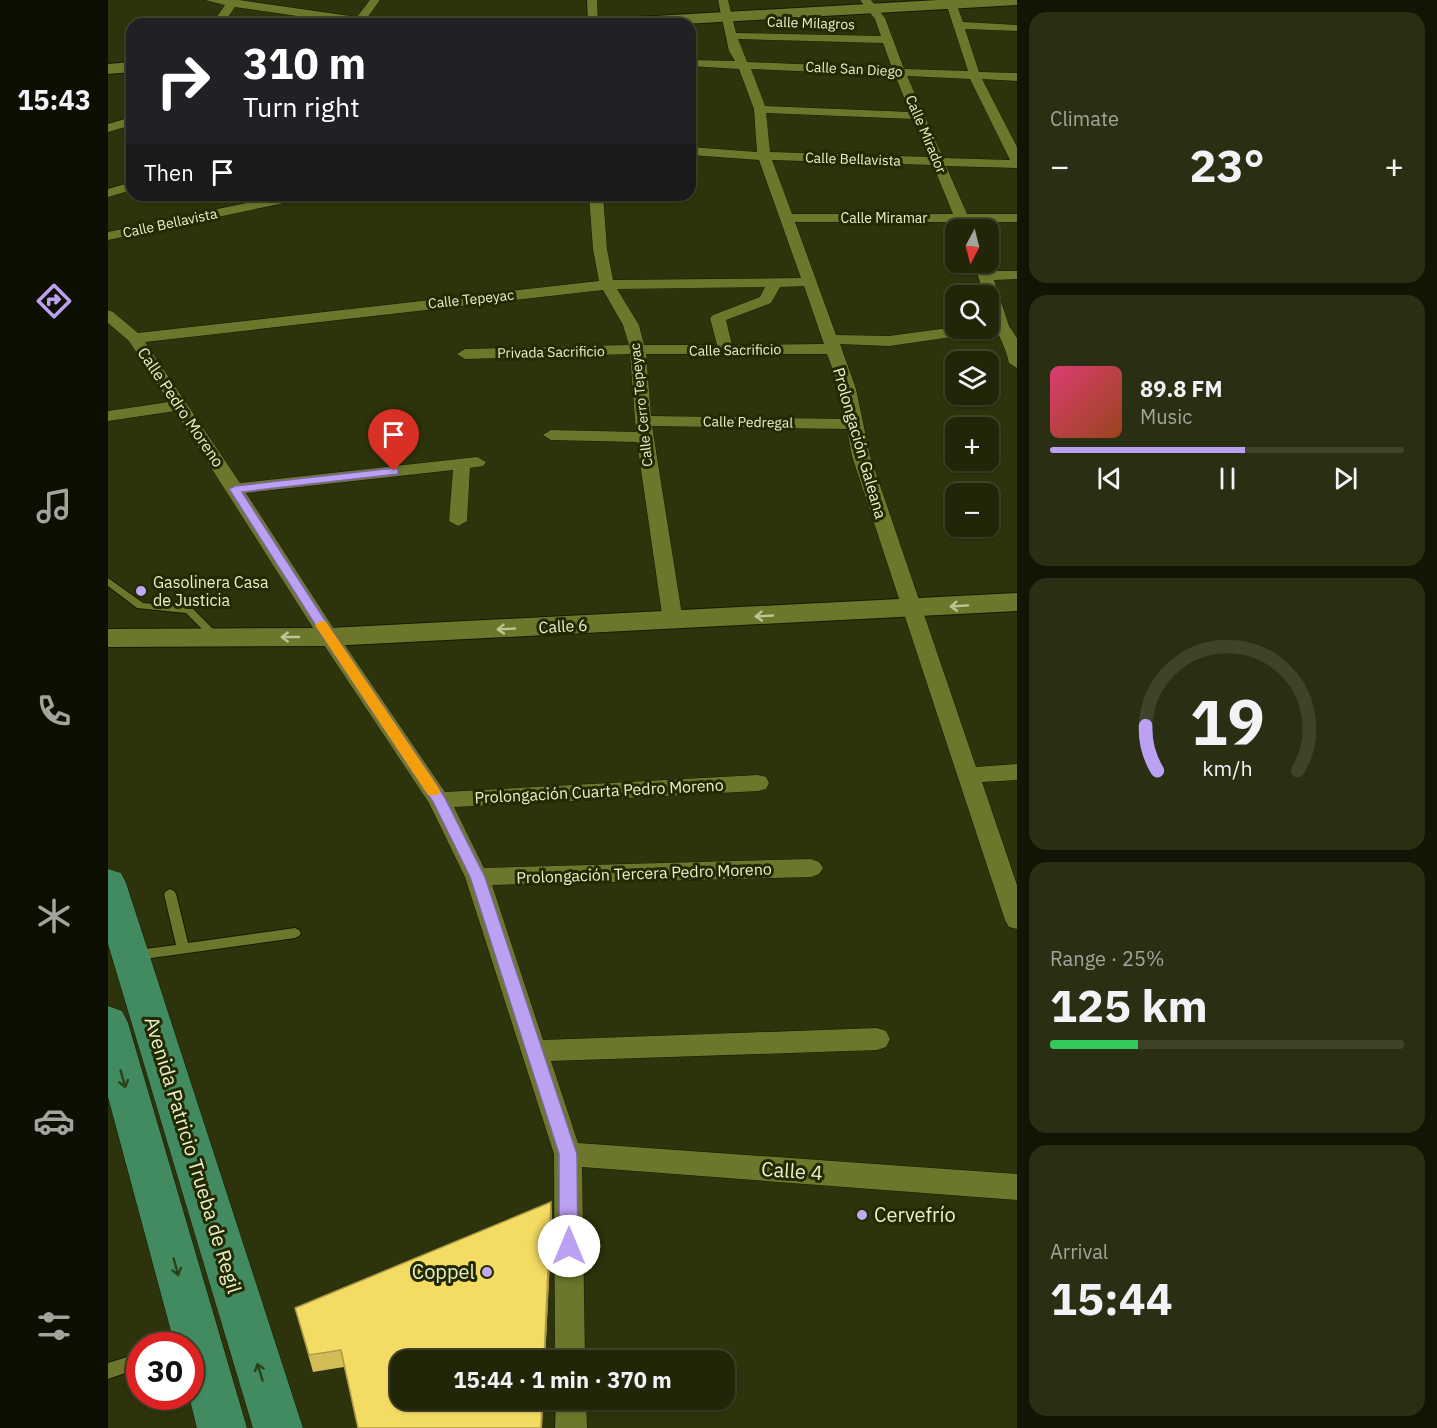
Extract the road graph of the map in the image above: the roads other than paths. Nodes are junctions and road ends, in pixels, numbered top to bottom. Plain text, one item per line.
1 (210, 0) edge
2 (284, 0) edge
3 (375, 0) edge
4 (592, 0) edge
5 (1017, 0) edge
6 (951, 1) edge
7 (233, 2) edge
8 (868, 3) edge
9 (726, 8) edge
10 (273, 9) junction
11 (222, 18) edge
12 (332, 18) edge
13 (361, 18) edge
14 (593, 18) edge
15 (649, 18) edge
16 (959, 26) junction
17 (1017, 28) edge
18 (732, 36) junction
19 (890, 40) junction
20 (696, 63) edge
21 (742, 64) junction
22 (126, 68) edge
23 (108, 69) edge
24 (899, 71) junction
25 (975, 76) junction
26 (1017, 77) edge
27 (760, 109) junction
28 (918, 116) junction
29 (126, 123) edge
30 (108, 128) edge
31 (696, 151) edge
32 (764, 156) junction
33 (937, 161) junction
34 (1017, 162) edge
35 (126, 188) edge
36 (108, 194) edge
37 (274, 201) edge
38 (596, 201) edge
39 (787, 218) junction
40 (1017, 218) edge
41 (962, 219) edge
42 (999, 220) edge
43 (945, 223) edge
44 (108, 236) edge
45 (999, 272) edge
46 (985, 273) edge
47 (1017, 275) edge
48 (809, 282) junction
49 (776, 283) junction
50 (607, 285) junction
51 (108, 315) edge
52 (1002, 326) edge
53 (945, 333) edge
54 (135, 338) junction
55 (830, 344) junction
56 (726, 350) junction
57 (638, 351) junction
58 (465, 354) dead end
59 (1017, 363) edge
60 (180, 405) junction
61 (108, 416) edge
62 (854, 424) junction
63 (643, 429) junction
64 (551, 435) dead end
65 (235, 489) junction
66 (458, 521) dead end
67 (108, 581) edge
68 (1017, 602) edge
69 (910, 609) junction
70 (673, 621) junction
71 (329, 637) junction
72 (108, 638) edge
73 (216, 638) junction
74 (1017, 772) edge
75 (968, 775) junction
76 (758, 783) dead end
77 (439, 800) junction
78 (811, 868) dead end
79 (477, 877) junction
80 (170, 894) dead end
81 (1017, 920) edge
82 (117, 921) edge
83 (295, 933) dead end
84 (183, 948) junction
85 (108, 1023) edge
86 (877, 1039) dead end
87 (534, 1051) junction
88 (568, 1154) junction
89 (1017, 1187) edge
90 (185, 1332) edge
91 (570, 1350) edge
92 (126, 1365) edge
93 (108, 1371) edge
94 (204, 1382) edge
95 (571, 1410) edge
96 (222, 1428) edge
97 (278, 1428) edge
98 (571, 1428) edge

1 - 7 street
2 - 10 street
3 - 13 street
4 - 14 street
5 - 6 street
6 - 8 street
6 - 16 street
7 - 10 street
7 - 11 street
8 - 9 street
8 - 19 street, Calle Mirador
9 - 15 street
9 - 18 street, Prolongación Galeana
10 - 12 street
16 - 17 street
16 - 25 street
18 - 19 street, Calle Milagros
18 - 21 street, Prolongación Galeana
19 - 24 street, Calle Mirador
20 - 21 street, Calle San Diego
21 - 24 street, Calle San Diego
21 - 27 street, Prolongación Galeana
22 - 23 street
24 - 25 street, Calle San Diego
24 - 28 street, Calle Mirador
25 - 26 street, Calle San Diego
25 - 34 street
27 - 28 street
27 - 32 street, Prolongación Galeana
28 - 33 street, Calle Mirador
29 - 30 street
31 - 32 street, Calle Bellavista
32 - 33 street, Calle Bellavista
32 - 39 street, Prolongación Galeana
33 - 34 street, Calle Bellavista
33 - 41 street, Calle Mirador
35 - 36 street
37 - 44 street, Calle Bellavista
38 - 50 street, Calle Cerro Tepeyac
39 - 43 street, Calle Miramar
39 - 48 street, Prolongación Galeana
40 - 42 street, Calle Miramar
45 - 47 street
46 - 52 street
48 - 49 street, Calle Tepeyac
48 - 55 street, Prolongación Galeana
49 - 50 street, Calle Tepeyac
49 - 56 street
50 - 54 street, Calle Tepeyac
50 - 57 street, Calle Cerro Tepeyac
51 - 54 street, Calle Pedro Moreno
52 - 59 street
53 - 55 street, Calle Sacrificio
54 - 60 street, Calle Pedro Moreno
55 - 56 street, Calle Sacrificio
55 - 62 street, Prolongación Galeana
56 - 57 street, Calle Sacrificio
57 - 58 street, Privada Sacrificio
57 - 63 street, Calle Cerro Tepeyac
60 - 61 street
60 - 65 street, Calle Pedro Moreno
62 - 63 street, Calle Pedregal
62 - 69 street, Prolongación Galeana
63 - 64 street, Calle Pedregal
63 - 70 street, Calle Cerro Tepeyac
65 - 66 street
65 - 71 street, Calle Pedro Moreno
67 - 73 lane
68 -> 69 street, Calle 6
69 -> 70 street, Calle 6
69 - 75 street, Prolongación Galeana
70 -> 71 street, Calle 6
71 -> 73 street, Calle 6
71 - 77 street, Calle Pedro Moreno
72 - 73 street, Calle 6
74 - 75 street
75 - 81 street, Prolongación Galeana
76 - 77 street, Prolongación Cuarta Pedro Moreno
77 - 79 street, Calle Pedro Moreno
78 - 79 street, Prolongación Tercera Pedro Moreno
79 - 87 street, Calle Pedro Moreno
80 - 84 lane
82 - 84 lane
97 -> 82 main road, Avenida Patricio Trueba de Regil
83 - 84 lane
85 -> 90 main road
86 - 87 street
87 - 88 street, Calle Pedro Moreno
88 - 89 street, Calle 4
88 - 91 street, Calle Pedro Moreno
92 - 93 lane
94 - 96 main road
95 - 98 street

